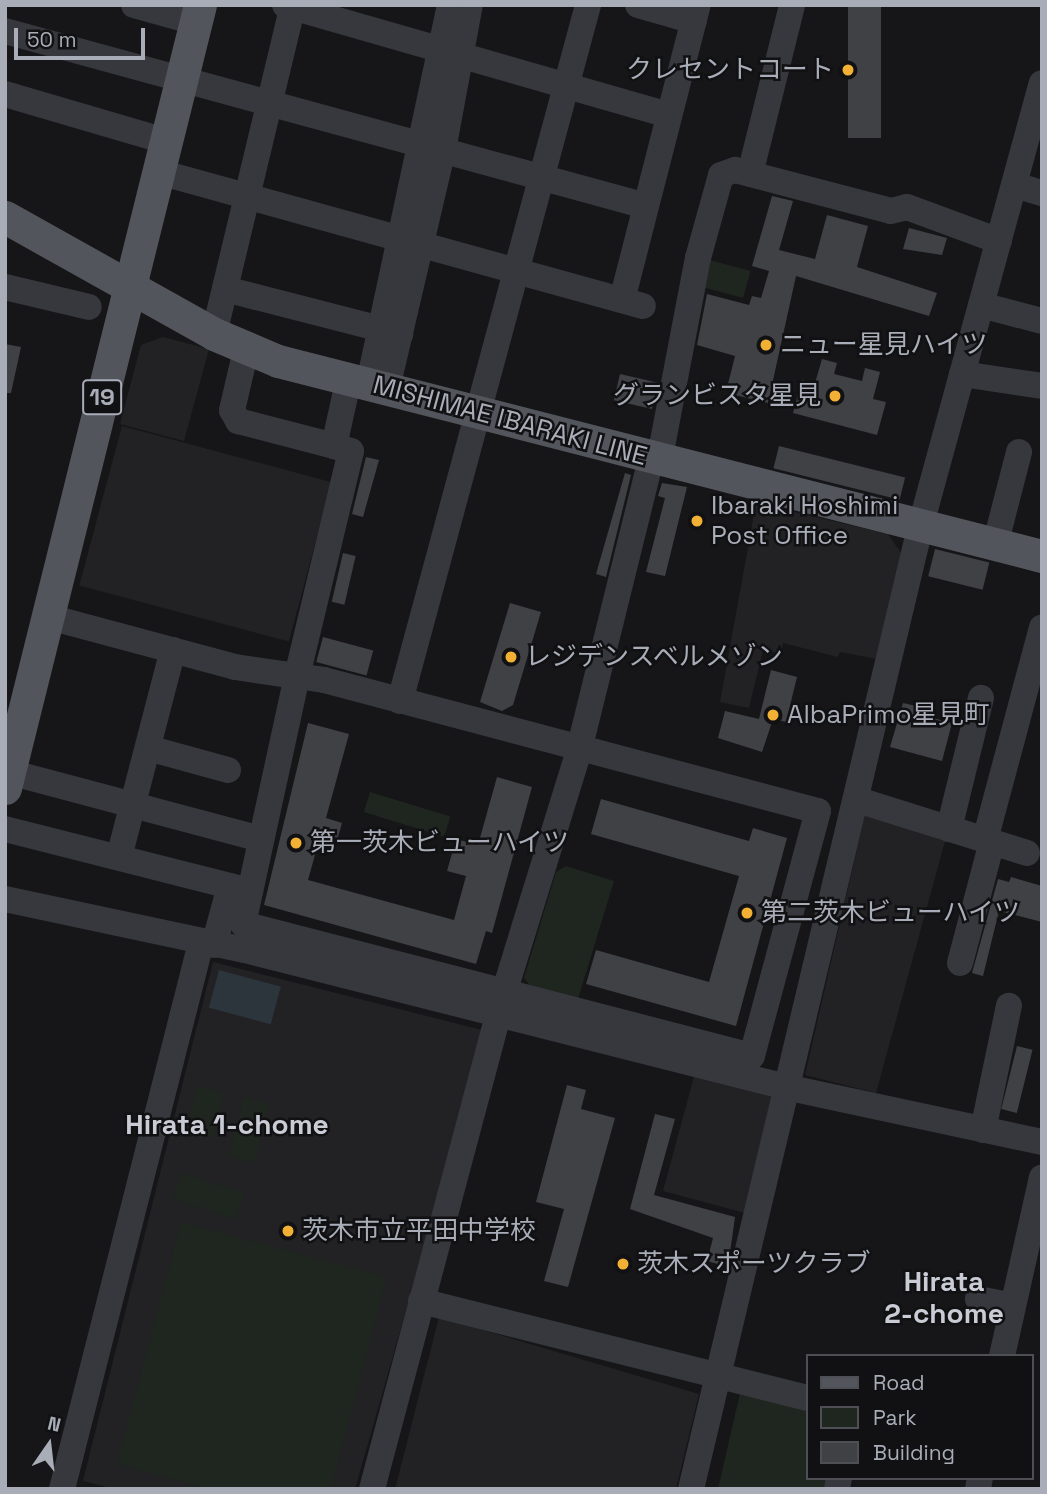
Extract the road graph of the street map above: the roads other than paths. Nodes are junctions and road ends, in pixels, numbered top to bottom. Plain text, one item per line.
1 (134, 5) edge
2 (450, 5) edge
3 (470, 5) edge
4 (588, 5) edge
5 (638, 5) edge
6 (792, 5) edge
7 (290, 6) edge
8 (696, 13) edge
9 (198, 14) edge
10 (5, 31) edge
11 (450, 53) junction
12 (181, 81) junction
13 (1042, 83) edge
14 (566, 86) junction
15 (5, 94) edge
16 (269, 105) junction
17 (670, 115) junction
18 (433, 148) junction
19 (162, 157) junction
20 (750, 174) junction
21 (542, 177) junction
22 (1015, 185) junction
23 (1042, 193) edge
24 (248, 196) junction
25 (646, 206) junction
26 (5, 217) edge
27 (999, 240) junction
28 (413, 242) junction
29 (517, 271) junction
30 (5, 288) edge
31 (130, 288) junction
32 (225, 289) junction
33 (981, 305) junction
34 (89, 307) dead end
35 (1042, 321) edge
36 (391, 331) junction
37 (214, 334) junction
38 (246, 350) junction
39 (962, 374) junction
40 (368, 383) junction
41 (1042, 386) edge
42 (480, 412) junction
43 (334, 446) junction
44 (1019, 453) dead end
45 (655, 461) junction
46 (920, 528) junction
47 (995, 545) junction
48 (1042, 556) edge
49 (49, 617) junction
50 (1042, 627) edge
51 (173, 650) junction
52 (297, 676) junction
53 (981, 698) dead end
54 (400, 701) junction
55 (148, 748) junction
56 (579, 750) junction
57 (228, 770) dead end
58 (7, 780) edge
59 (858, 800) junction
60 (134, 805) junction
61 (5, 829) edge
62 (948, 829) junction
63 (261, 839) junction
64 (988, 841) junction
65 (1027, 853) dead end
66 (119, 857) junction
67 (240, 888) junction
68 (5, 899) edge
69 (208, 944) junction
70 (960, 963) dead end
71 (501, 1004) junction
72 (1009, 1006) dead end
73 (790, 1088) junction
74 (983, 1130) junction
75 (1042, 1142) edge
76 (1042, 1177) edge
77 (978, 1299) dead end
78 (421, 1301) junction
79 (1010, 1305) junction
80 (1002, 1354) edge
81 (718, 1379) junction
82 (806, 1398) edge
83 (62, 1489) edge
84 (372, 1489) edge
85 (691, 1489) edge

1 - 9 street
2 - 11 street
3 - 11 street
4 - 14 street
5 - 8 street
6 - 20 street
7 - 11 street
7 - 16 street
8 - 17 street
9 - 12 main road, 19
10 - 12 street
11 - 14 street
11 - 18 street
12 - 16 street
12 - 19 main road, 19
13 - 22 street
14 - 17 street
14 - 21 street
15 - 19 street
16 - 18 street
16 - 24 street
17 - 25 street
18 - 21 street
18 - 28 street
19 - 24 street
19 - 31 main road, 19
20 - 27 street
20 - 45 street
21 - 25 street
21 - 29 street
22 - 23 street
22 - 27 street
24 - 28 street
24 - 32 street
25 - 29 street
26 - 31 main road, MISHIMAE IBARAKI LINE
27 - 33 street
28 - 29 street
28 - 36 street
29 - 42 street
30 - 34 street
31 - 37 main road, MISHIMAE IBARAKI LINE
31 - 49 main road, 19
32 - 36 street
32 - 37 street
33 - 35 street
33 - 39 street
36 - 40 street
37 - 38 main road, MISHIMAE IBARAKI LINE
38 - 40 main road, MISHIMAE IBARAKI LINE
38 - 43 street
39 - 41 street
39 - 46 street
40 - 42 main road, MISHIMAE IBARAKI LINE
40 - 43 street
42 - 45 main road, MISHIMAE IBARAKI LINE
42 - 54 street
43 - 52 street
44 - 47 street
45 - 46 main road, MISHIMAE IBARAKI LINE
45 - 56 street
46 - 47 main road, MISHIMAE IBARAKI LINE
46 - 59 street
47 - 48 main road, MISHIMAE IBARAKI LINE
49 - 51 street
49 - 58 main road, 19
50 - 64 street
51 - 52 street
51 - 55 street
52 - 54 street
52 - 63 street
53 - 62 street
54 - 56 street
55 - 57 street
55 - 60 street
56 - 71 street
56 - 71 street
58 - 60 street
59 - 62 street
59 - 73 street
60 - 63 street
60 - 66 street
61 - 66 street
62 - 64 street
63 - 67 street
64 - 65 street
64 - 70 street
66 - 67 street
67 - 69 street
67 - 71 street
68 - 69 street
69 - 71 street
69 - 83 street
71 - 73 street
71 - 78 street
72 - 74 street
73 - 74 street
73 - 81 street
74 - 75 street
76 - 79 street
77 - 79 street
78 - 81 street
78 - 84 street
79 - 80 street
81 - 82 street
81 - 85 street

